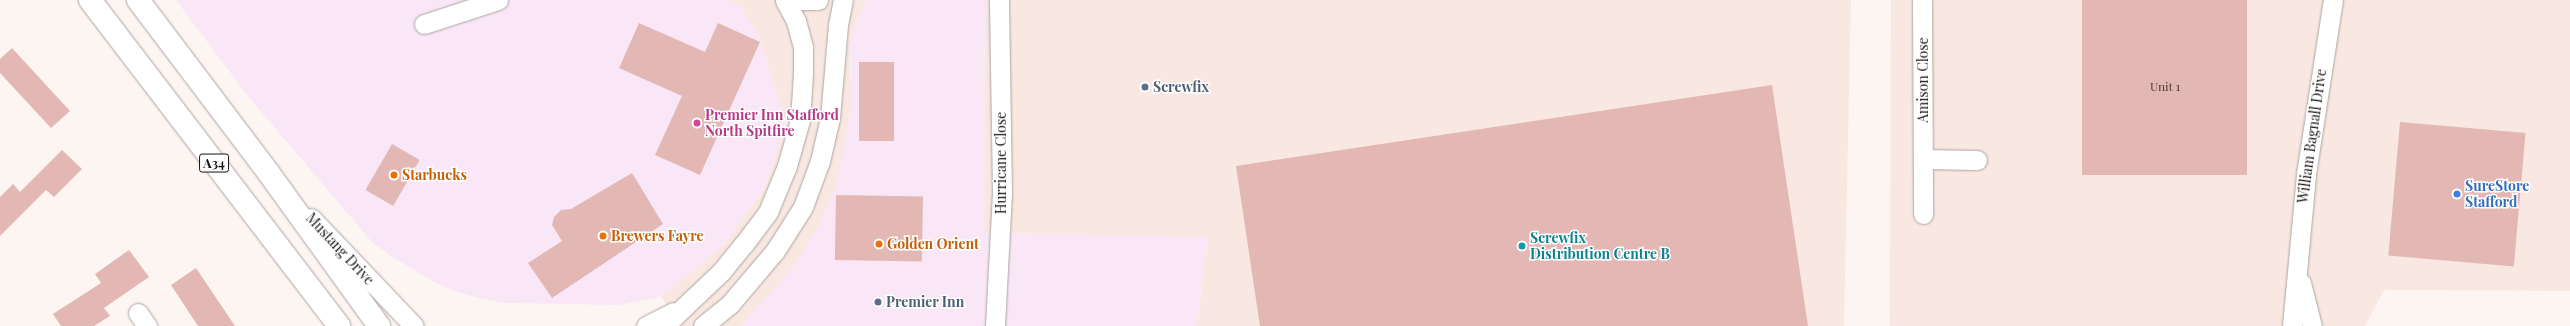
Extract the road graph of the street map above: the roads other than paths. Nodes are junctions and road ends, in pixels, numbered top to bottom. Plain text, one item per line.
1 (90, 0) edge
2 (138, 0) edge
3 (498, 0) edge
4 (785, 0) edge
5 (799, 0) edge
6 (818, 0) edge
7 (843, 0) edge
8 (999, 0) edge
9 (1922, 0) edge
10 (2332, 0) edge
11 (424, 24) dead end
12 (1923, 159) junction
13 (1977, 160) dead end
14 (268, 172) junction
15 (1923, 214) dead end
16 (2298, 272) junction
17 (684, 306) junction
18 (339, 326) edge
19 (379, 326) edge
20 (414, 326) edge
21 (646, 326) edge
22 (664, 326) edge
23 (704, 326) edge
24 (995, 326) edge
25 (2292, 326) edge
26 (2312, 326) edge

1 - 18 highway, A34
2 - 14 highway, A34
3 - 11 street
4 - 17 street
5 - 6 street
7 - 23 street
8 - 24 street, Hurricane Close
9 - 12 street, Amison Close
10 - 16 street, William Bagnall Drive
12 - 13 street
12 - 15 street, Amison Close
14 - 19 highway, A34
14 - 20 street, Mustang Drive
16 - 25 street, William Bagnall Drive
16 - 26 street, William Bagnall Drive
17 - 21 street
17 - 22 street

